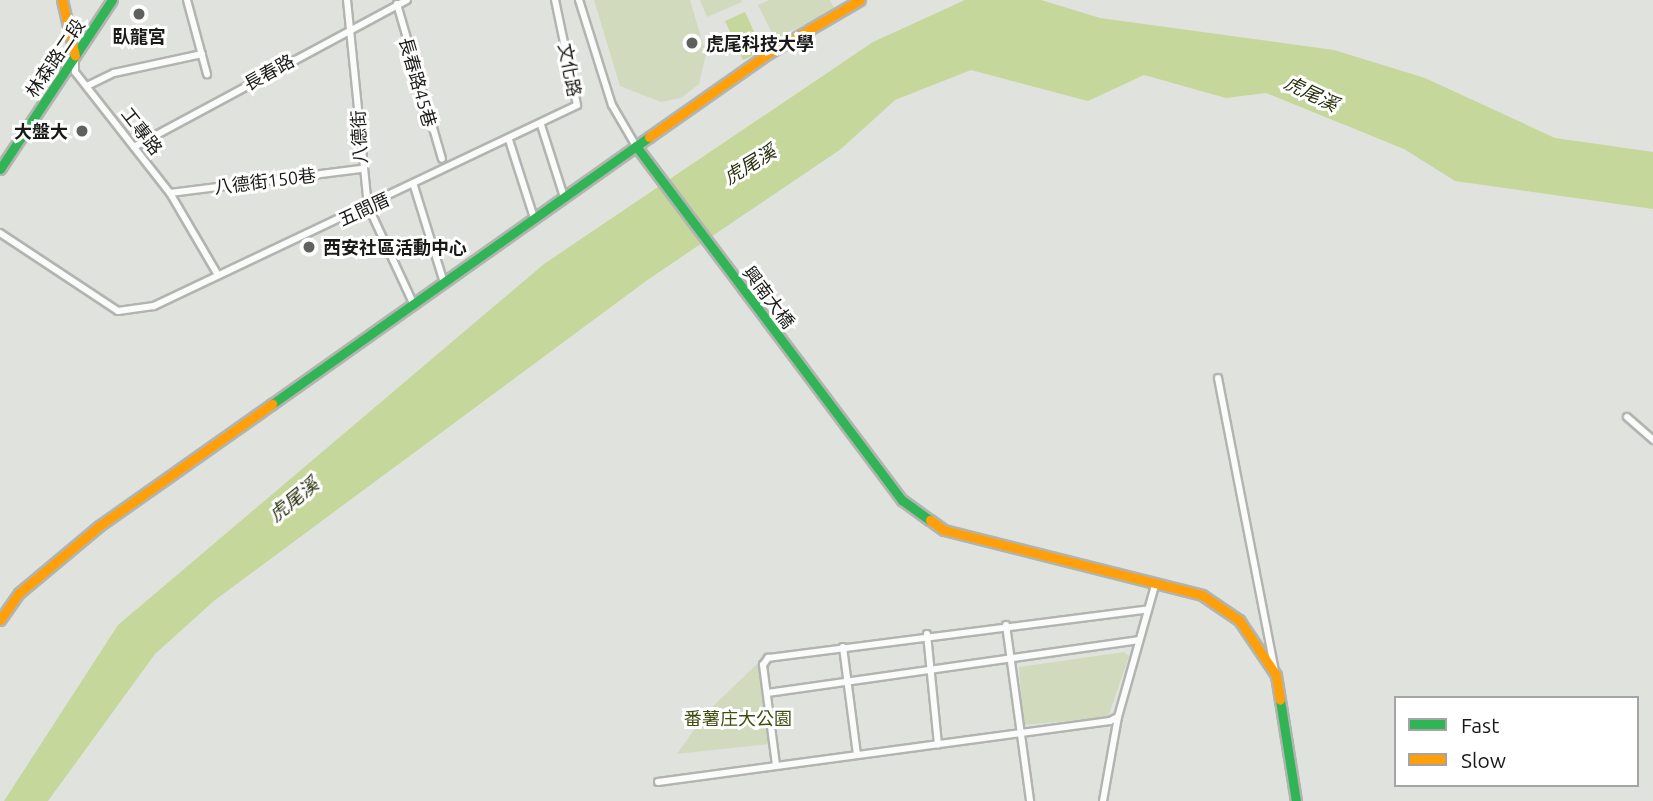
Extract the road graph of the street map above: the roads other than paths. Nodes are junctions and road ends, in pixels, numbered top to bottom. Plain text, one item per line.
1 (62, 0) edge
2 (112, 0) edge
3 (187, 0) edge
4 (347, 0) edge
5 (407, 0) edge
6 (555, 0) edge
7 (579, 0) edge
8 (860, 0) edge
9 (397, 4) junction
10 (354, 24) junction
11 (202, 54) junction
12 (75, 56) junction
13 (207, 74) dead end
14 (87, 86) junction
15 (541, 125) junction
16 (509, 140) junction
17 (636, 146) junction
18 (134, 147) junction
19 (442, 159) dead end
20 (0, 169) edge
21 (360, 169) junction
22 (414, 186) junction
23 (170, 193) junction
24 (564, 197) junction
25 (368, 206) junction
26 (534, 218) junction
27 (0, 233) edge
28 (218, 275) junction
29 (444, 283) junction
30 (414, 305) junction
31 (1218, 378) dead end
32 (1628, 417) dead end
33 (1653, 440) edge
34 (1155, 585) junction
35 (1148, 608) junction
36 (0, 620) edge
37 (1006, 625) junction
38 (927, 634) junction
39 (1138, 640) junction
40 (843, 646) junction
41 (1012, 661) junction
42 (932, 671) junction
43 (1276, 675) junction
44 (847, 683) junction
45 (767, 693) junction
46 (1118, 717) junction
47 (1020, 733) junction
48 (939, 744) junction
49 (857, 755) junction
50 (776, 765) junction
51 (658, 782) dead end
52 (1030, 801) edge
53 (1103, 801) edge
54 (1296, 801) edge

1 - 12 street, 工專路
2 - 12 street, 林森路二段
3 - 11 street
4 - 10 street, 八德街
5 - 9 street, 長春路
6 - 15 street, 文化路
7 - 17 street, 文化路
8 - 17 street
9 - 10 street, 長春路
9 - 19 street, 長春路45巷
10 - 18 street, 長春路
10 - 21 street, 八德街
11 - 13 street
11 - 14 street
12 - 14 street, 工專路
12 - 20 street, 林森路二段
14 - 18 street, 工專路
15 - 16 street, 文化路
15 - 24 street
16 - 22 street, 五間厝
16 - 26 street
17 - 24 street
17 - 34 street, 興南大橋
18 - 23 street, 工專路
21 - 23 street, 八德街150巷
21 - 25 street, 八德街
22 - 25 street, 五間厝
22 - 29 street
23 - 28 street, 工專路
24 - 26 street
25 - 28 street, 五間厝
25 - 30 street, 八德街
26 - 29 street
27 - 28 street, 五間厝
29 - 30 street
30 - 36 street
31 - 43 street
32 - 33 street
34 - 35 street
34 - 43 street, 興南大橋
35 - 37 street
35 - 39 street
37 - 38 street
37 - 41 street
38 - 40 street
38 - 42 street
39 - 41 street
39 - 46 street
40 - 44 street
40 - 45 street
41 - 42 street
41 - 47 street
42 - 44 street
42 - 48 street
43 - 54 street
44 - 45 street
44 - 49 street
45 - 50 street
46 - 47 street
46 - 53 street
47 - 48 street
47 - 52 street
48 - 49 street
49 - 50 street
50 - 51 street

